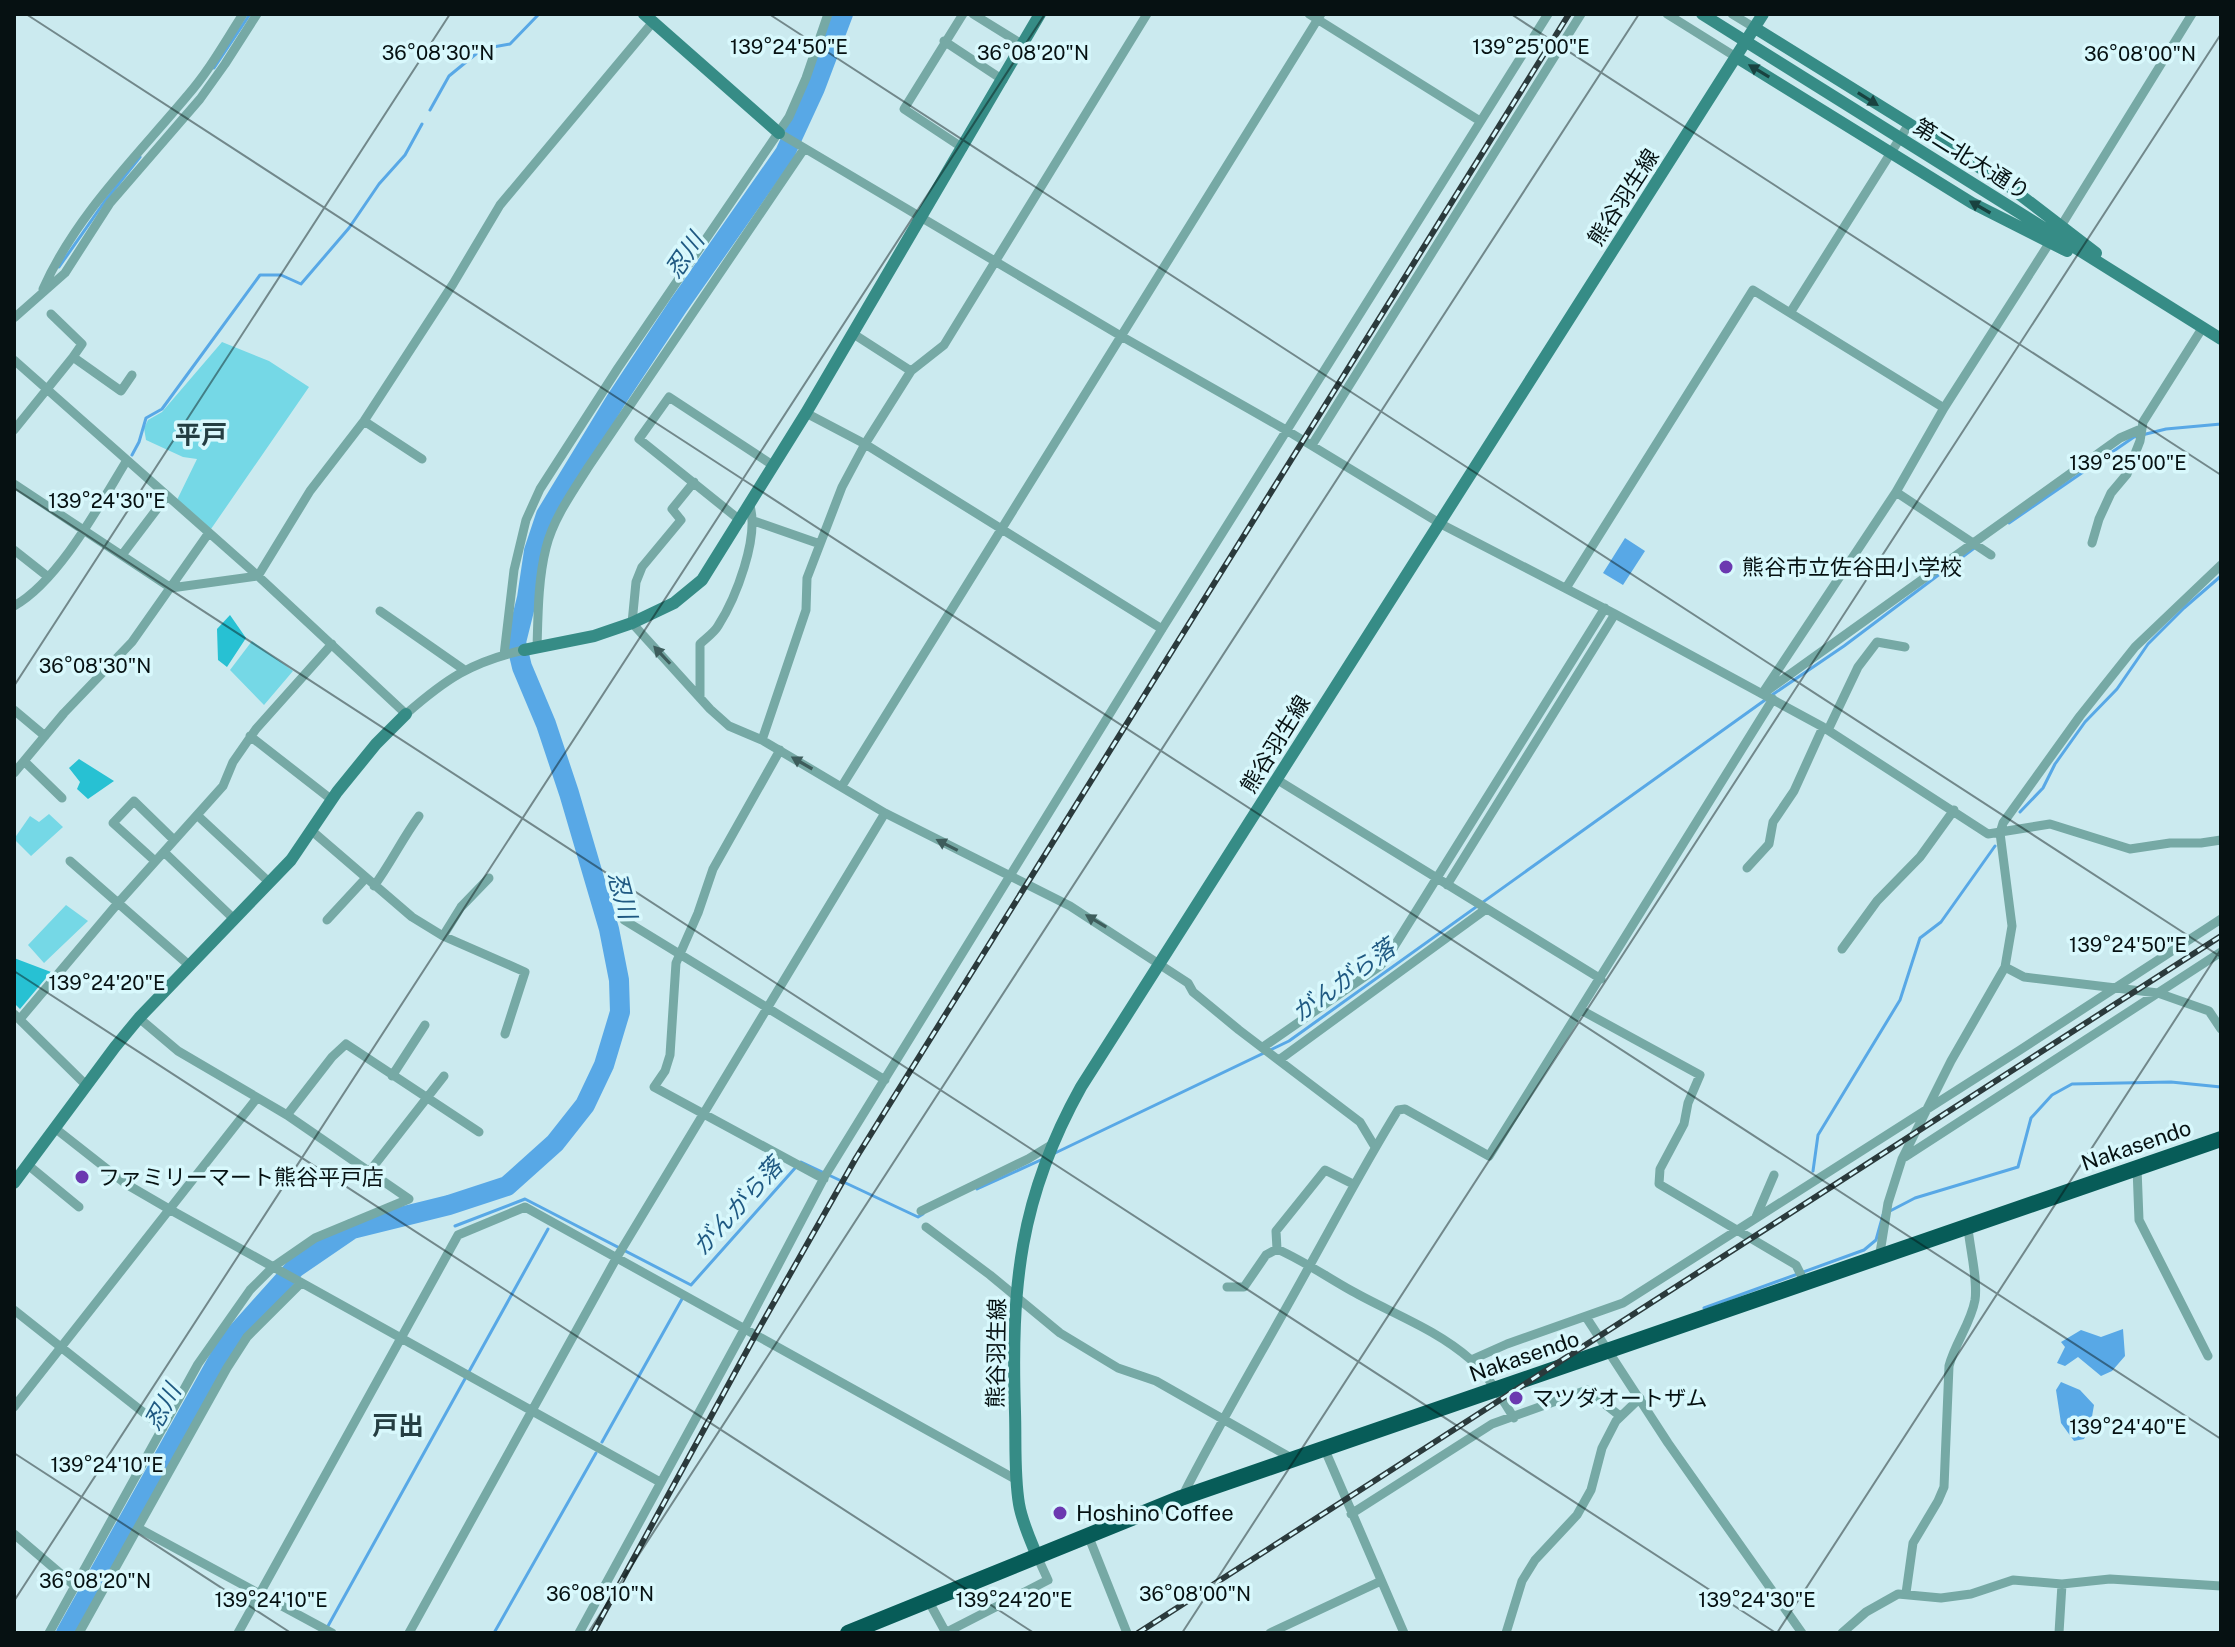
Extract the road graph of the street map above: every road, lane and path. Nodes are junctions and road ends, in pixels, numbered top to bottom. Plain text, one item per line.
1 (243, 14) edge
2 (257, 14) edge
3 (828, 14) edge
4 (963, 14) edge
5 (973, 14) edge
6 (1147, 14) edge
7 (1548, 14) edge
8 (1581, 14) edge
9 (1667, 14) edge
10 (1702, 14) edge
11 (1732, 14) edge
12 (1763, 14) edge
13 (2192, 14) edge
14 (1036, 16) edge
15 (1316, 16) edge
16 (649, 18) edge
17 (1755, 28) junction
18 (944, 41) junction
19 (1023, 45) junction
20 (1736, 57) junction
21 (220, 61) junction
22 (1003, 80) junction
23 (1480, 121) junction
24 (1909, 124) junction
25 (779, 133) junction
26 (963, 148) junction
27 (804, 149) junction
28 (1891, 151) junction
29 (921, 219) junction
30 (2061, 226) junction
31 (2050, 242) junction
32 (993, 261) junction
33 (2127, 282) junction
34 (1790, 313) junction
35 (51, 314) dead end
36 (14, 318) edge
37 (2188, 318) junction
38 (2203, 327) junction
39 (852, 333) junction
40 (1121, 336) junction
41 (2221, 339) edge
42 (73, 357) junction
43 (14, 360) edge
44 (911, 371) junction
45 (132, 375) dead end
46 (47, 389) junction
47 (1944, 408) junction
48 (806, 413) junction
49 (364, 421) junction
50 (14, 430) edge
51 (1286, 430) junction
52 (2140, 433) junction
53 (865, 444) junction
54 (1312, 445) junction
55 (422, 459) dead end
56 (127, 460) junction
57 (774, 466) junction
58 (694, 482) junction
59 (14, 484) edge
60 (1896, 492) junction
61 (166, 497) junction
62 (748, 521) junction
63 (1441, 524) junction
64 (1001, 530) junction
65 (84, 531) junction
66 (208, 534) junction
67 (1975, 542) junction
68 (2092, 543) dead end
69 (820, 544) junction
70 (14, 550) edge
71 (1988, 552) dead end
72 (122, 555) junction
73 (2221, 565) edge
74 (47, 576) junction
75 (258, 576) junction
76 (171, 588) junction
77 (1566, 588) junction
78 (14, 606) edge
79 (1605, 608) junction
80 (380, 611) dead end
81 (1615, 614) junction
82 (632, 623) junction
83 (1162, 629) junction
84 (332, 644) junction
85 (1905, 647) dead end
86 (531, 649) junction
87 (507, 654) junction
88 (463, 669) junction
89 (1768, 697) junction
90 (700, 698) junction
91 (14, 710) edge
92 (406, 714) junction
93 (1825, 728) junction
94 (45, 736) junction
95 (250, 736) junction
96 (762, 740) junction
97 (780, 750) junction
98 (24, 761) junction
99 (14, 773) edge
100 (1276, 779) junction
101 (842, 786) junction
102 (62, 798) dead end
103 (332, 800) junction
104 (1954, 810) junction
105 (885, 813) junction
106 (197, 815) junction
107 (419, 816) dead end
108 (312, 831) junction
109 (2000, 833) junction
110 (174, 840) junction
111 (2221, 840) edge
112 (164, 852) junction
113 (70, 861) dead end
114 (155, 861) junction
115 (1747, 868) dead end
116 (1010, 877) junction
117 (489, 878) dead end
118 (365, 879) junction
119 (1437, 879) junction
120 (270, 883) junction
121 (1447, 885) junction
122 (374, 886) junction
123 (118, 903) junction
124 (1485, 908) junction
125 (2221, 919) edge
126 (235, 920) junction
127 (327, 920) dead end
128 (624, 920) dead end
129 (443, 936) junction
130 (1842, 949) dead end
131 (2221, 952) edge
132 (680, 955) junction
133 (190, 966) junction
134 (1160, 966) junction
135 (1380, 967) junction
136 (2005, 967) junction
137 (1389, 978) junction
138 (1601, 979) junction
139 (2111, 989) junction
140 (2158, 993) junction
141 (768, 1009) junction
142 (1581, 1010) junction
143 (17, 1016) edge
144 (139, 1018) junction
145 (425, 1025) dead end
146 (2221, 1029) edge
147 (505, 1034) dead end
148 (1263, 1047) junction
149 (1276, 1057) junction
150 (392, 1076) junction
151 (444, 1076) dead end
152 (885, 1080) junction
153 (87, 1086) junction
154 (257, 1098) junction
155 (426, 1098) junction
156 (1926, 1109) junction
157 (287, 1115) junction
158 (703, 1115) junction
159 (56, 1129) junction
160 (479, 1132) dead end
161 (2221, 1139) edge
162 (1050, 1147) junction
163 (1375, 1147) junction
164 (1902, 1159) junction
165 (28, 1165) junction
166 (2137, 1168) junction
167 (369, 1172) junction
168 (826, 1175) junction
169 (1774, 1175) dead end
170 (14, 1183) edge
171 (1353, 1184) junction
172 (79, 1207) dead end
173 (169, 1209) junction
174 (921, 1211) dead end
175 (1756, 1217) junction
176 (926, 1227) dead end
177 (1968, 1228) junction
178 (1736, 1231) junction
179 (1277, 1249) junction
180 (618, 1256) junction
181 (1879, 1259) junction
182 (1310, 1266) junction
183 (275, 1269) junction
184 (1803, 1280) junction
185 (298, 1282) junction
186 (1227, 1287) dead end
187 (1016, 1296) junction
188 (14, 1310) edge
189 (1586, 1317) junction
190 (745, 1328) junction
191 (402, 1338) junction
192 (61, 1348) junction
193 (1607, 1351) junction
194 (2208, 1356) dead end
195 (1471, 1360) junction
196 (1496, 1388) junction
197 (1640, 1398) junction
198 (14, 1407) edge
199 (532, 1411) junction
200 (1620, 1416) junction
201 (1222, 1417) junction
202 (1514, 1418) junction
203 (163, 1428) junction
204 (1325, 1450) junction
205 (1295, 1460) junction
206 (1017, 1480) junction
207 (660, 1482) junction
208 (1181, 1498) junction
209 (1351, 1514) junction
210 (138, 1528) junction
211 (14, 1534) edge
212 (1088, 1535) junction
213 (1037, 1556) junction
214 (1381, 1581) junction
215 (2062, 1584) junction
216 (75, 1586) junction
217 (2221, 1586) edge
218 (1906, 1593) junction
219 (260, 1594) junction
220 (928, 1600) junction
221 (49, 1633) edge
222 (79, 1633) edge
223 (238, 1633) edge
224 (332, 1633) edge
225 (409, 1633) edge
226 (579, 1633) edge
227 (848, 1633) edge
228 (946, 1633) edge
229 (1127, 1633) edge
230 (1270, 1633) edge
231 (1404, 1633) edge
232 (1506, 1633) edge
233 (1802, 1633) edge
234 (1842, 1633) edge
235 (2059, 1633) edge

1 - 21 street
2 - 21 street
3 - 25 street
4 - 18 street
5 - 19 street
6 - 32 street
7 - 23 street
8 - 54 street
9 - 20 street
10 - 33 street, 第二北大通り
11 - 17 street
12 - 17 street, 熊谷羽生線
13 - 30 street
14 - 19 street
15 - 23 street
15 - 40 street
16 - 25 street
16 - 49 street
17 - 20 street, 熊谷羽生線
17 -> 24 street
18 - 22 street
18 - 26 street
19 - 22 street
28 -> 20 street
20 - 63 street, 熊谷羽生線
21 - 36 street
22 - 26 street
23 - 51 street
24 - 28 street
24 - 30 street
25 - 27 street
25 - 87 street
26 - 29 street
27 - 29 street
27 - 86 street
31 -> 28 street
28 - 34 street
29 - 32 street
29 - 39 street
30 - 37 street
31 - 33 street
31 - 47 street
32 - 40 street
32 - 44 street
33 - 37 street, 第二北大通り
34 - 47 street
34 - 77 street
35 - 42 street
37 - 38 street, 第二北大通り
38 - 41 street, 第二北大通り
38 - 52 street
39 - 44 street
39 - 48 street
40 - 51 street
40 - 64 street
42 - 45 street
42 - 46 street
43 - 46 street
44 - 53 street
46 - 50 street
46 - 56 street
47 - 60 street
48 - 53 street
48 - 57 street
49 - 55 street
49 - 75 street
51 - 54 street
51 - 83 street
52 - 67 street
52 - 68 street
53 - 64 street
53 - 69 street
54 - 63 street
56 - 61 street
56 - 65 street
57 - 58 street
57 - 62 street
58 - 62 street
58 - 82 street
59 - 65 street
60 - 67 street
60 - 89 street
61 - 66 street
61 - 72 street
62 - 69 street
62 - 82 street
62 - 90 street
63 - 77 street
63 - 100 street, 熊谷羽生線
64 - 83 street
64 - 101 street
65 - 72 street
65 - 74 street
66 - 75 street
66 - 76 street
67 - 71 street
67 - 89 street
69 - 96 street
70 - 74 street
72 - 76 street
73 - 109 street
74 - 78 street
75 - 76 street
75 - 84 street
76 - 94 street
77 - 79 street
79 - 81 street
79 - 119 street
80 - 88 street
81 - 89 street
81 - 121 street
82 - 86 street
90 -> 82 street
83 - 116 street
84 - 92 street
84 - 95 street
85 - 93 street
86 - 87 street
87 - 88 street
88 - 92 street
89 - 93 street
89 - 138 street
90 - 96 street
91 - 94 street
92 - 103 street
93 - 104 street
93 - 115 street
94 - 98 street
95 - 103 street
95 - 106 street
96 - 97 street
101 -> 97 street
97 - 132 street
98 - 99 street
98 - 102 street
100 - 119 street
100 - 134 street, 熊谷羽生線
101 - 105 street
103 - 108 street
104 - 109 street
104 - 130 street
116 -> 105 street
105 - 141 street
106 - 110 street
106 - 120 street
107 - 122 street
108 - 118 street
108 - 120 street
109 - 111 street
109 - 136 street
110 - 112 street
110 - 114 street
112 - 114 street
112 - 126 street
113 - 123 street
114 - 123 street
134 -> 116 street
116 - 152 street
117 - 129 street
118 - 122 street
118 - 127 street
119 - 121 street
119 - 135 street
120 - 126 street
121 - 124 street
122 - 129 street
123 - 133 street
123 - 143 street
124 - 137 street
124 - 138 street
125 - 139 street
126 - 133 street
128 - 132 street
129 - 147 street
131 - 140 street
132 - 141 street
132 - 158 street
133 - 144 street
134 - 148 street
134 - 162 street, 熊谷羽生線
135 - 137 street
135 - 148 street
136 - 139 street
136 - 156 street
137 - 149 street
138 - 142 street
139 - 140 street
139 - 156 street
140 - 146 street
140 - 164 street
141 - 152 street
141 - 158 street
142 - 163 street
142 - 178 street
143 - 153 street
144 - 153 street
144 - 154 street
145 - 150 street
148 - 149 street
149 - 163 street
150 - 155 street
150 - 157 street
151 - 155 street
152 - 168 street
153 - 159 street
154 - 157 street
154 - 173 street
155 - 160 street
155 - 167 street
156 - 164 street
156 - 175 street
157 - 167 street
158 - 168 street
158 - 180 street
159 - 165 street
159 - 173 street
161 - 166 highway, Nakasendo
162 - 174 street
162 - 187 street, 熊谷羽生線
163 - 171 street
164 - 181 street
165 - 170 street
165 - 172 street
166 - 177 highway, Nakasendo
166 - 194 street
167 - 183 street
168 - 190 street
169 - 175 street
171 - 179 street
171 - 182 street
173 - 183 street
173 - 192 street
175 - 178 street
176 - 187 street
177 - 181 highway, Nakasendo
177 - 218 street
178 - 184 street
178 - 189 street
179 - 182 street
179 - 186 street
180 - 190 street
180 - 191 street
180 - 199 street
181 - 184 highway, Nakasendo
182 - 195 street
182 - 201 street
183 - 185 street
183 - 203 street
184 - 193 highway, Nakasendo
185 - 191 street
185 - 210 street
187 - 201 street
187 - 206 street, 熊谷羽生線
188 - 192 street
189 - 193 street
189 - 195 street
190 - 206 street
190 - 207 street
191 - 199 street
191 - 219 street
192 - 198 street
192 - 203 street
193 - 196 highway, Nakasendo
193 - 197 street
195 - 196 street
196 - 202 street
196 - 204 highway, Nakasendo
197 - 200 street
197 - 233 street
199 - 207 street
199 - 225 street
200 - 202 street
200 - 232 street
201 - 205 street
201 - 208 street
202 - 209 street
203 - 216 street
204 - 205 highway, Nakasendo
204 - 209 street
205 - 208 highway, Nakasendo
206 - 213 street, 熊谷羽生線
207 - 226 street
208 - 212 highway, Nakasendo
209 - 214 street
210 - 219 street
210 - 222 street
211 - 216 street
212 - 213 highway, Nakasendo
212 - 229 street
213 - 220 highway, Nakasendo
213 - 228 street
214 - 230 street
214 - 231 street
215 - 217 street
215 - 218 street
215 - 235 street
216 - 221 street
218 - 234 street
219 - 223 street
219 - 224 street
220 - 227 highway, Nakasendo
220 - 228 street

